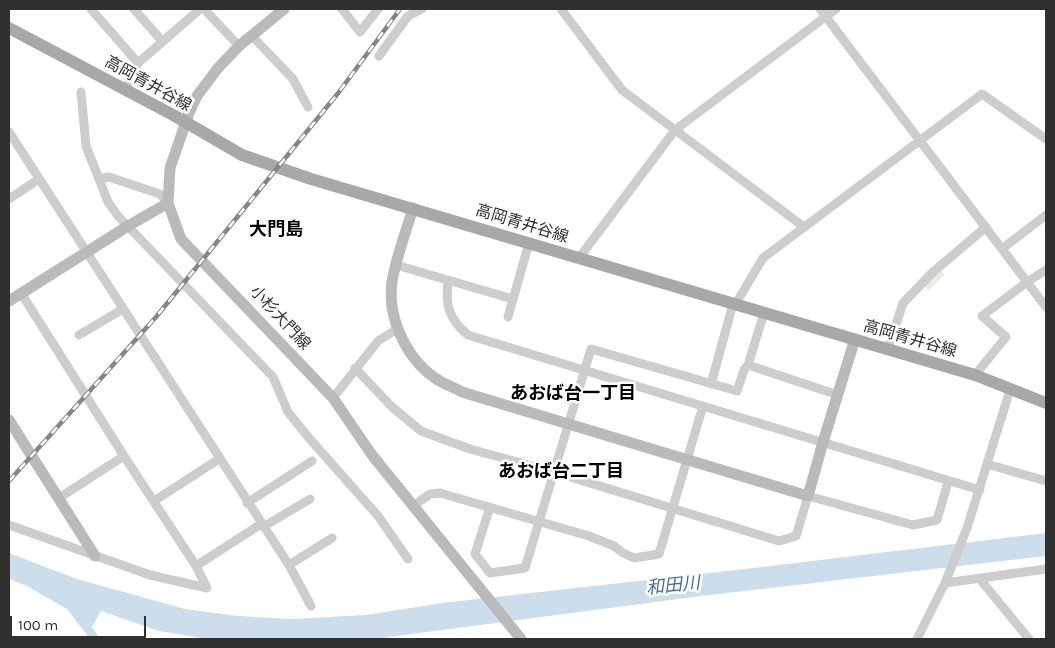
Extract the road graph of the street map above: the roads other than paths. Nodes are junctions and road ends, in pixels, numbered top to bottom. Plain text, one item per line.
1 (91, 9) edge
2 (134, 9) edge
3 (202, 9) edge
4 (284, 9) edge
5 (342, 9) edge
6 (378, 9) edge
7 (422, 9) edge
8 (561, 9) edge
9 (836, 9) edge
10 (823, 13) edge
11 (9, 28) edge
12 (252, 36) junction
13 (162, 41) junction
14 (239, 46) junction
15 (379, 56) dead end
16 (138, 63) junction
17 (125, 91) junction
18 (81, 92) dead end
19 (308, 107) dead end
20 (186, 123) junction
21 (675, 130) junction
22 (10, 137) edge
23 (1046, 139) edge
24 (920, 140) junction
25 (39, 179) junction
26 (99, 179) junction
27 (9, 199) edge
28 (168, 203) junction
29 (413, 208) junction
30 (1046, 215) edge
31 (128, 226) junction
32 (804, 227) junction
33 (986, 227) junction
34 (529, 243) junction
35 (1003, 248) junction
36 (86, 253) junction
37 (579, 258) junction
38 (396, 265) junction
39 (1046, 270) edge
40 (448, 281) junction
41 (1027, 282) junction
42 (21, 293) junction
43 (514, 299) junction
44 (9, 301) edge
45 (734, 305) junction
46 (1046, 307) edge
47 (123, 309) junction
48 (764, 313) junction
49 (508, 317) dead end
50 (397, 329) junction
51 (79, 335) dead end
52 (854, 340) junction
53 (888, 349) junction
54 (748, 365) junction
55 (355, 368) junction
56 (584, 371) junction
57 (975, 375) junction
58 (711, 384) junction
59 (1010, 390) junction
60 (838, 395) junction
61 (333, 398) junction
62 (1046, 402) edge
63 (703, 406) junction
64 (9, 420) edge
65 (568, 424) junction
66 (823, 442) junction
67 (124, 456) junction
68 (219, 459) junction
69 (687, 460) junction
70 (312, 461) dead end
71 (987, 464) junction
72 (554, 472) junction
73 (1046, 481) edge
74 (948, 482) junction
75 (980, 490) junction
76 (808, 496) junction
77 (59, 498) junction
78 (310, 498) dead end
79 (154, 501) junction
80 (247, 502) junction
81 (413, 506) junction
82 (490, 507) junction
83 (674, 509) junction
84 (539, 523) junction
85 (9, 525) edge
86 (262, 526) junction
87 (332, 538) dead end
88 (95, 556) junction
89 (408, 559) dead end
90 (289, 565) junction
91 (196, 566) junction
92 (1046, 569) edge
93 (979, 578) junction
94 (944, 583) junction
95 (311, 606) dead end
96 (517, 635) edge
97 (917, 639) edge
98 (1029, 639) edge

1 - 16 street
2 - 13 street
3 - 13 street
3 - 14 street
4 - 12 street, 小杉大門線
5 - 6 street
7 - 15 street
8 - 21 street
9 - 10 street
10 - 21 street
10 - 24 street
11 - 17 main road, 高岡青井谷線
12 - 14 street, 小杉大門線
12 - 19 street
13 - 16 street
14 - 20 street, 小杉大門線
16 - 17 street
17 - 20 main road, 高岡青井谷線
18 - 26 street
20 - 28 street, 小杉大門線
20 - 29 main road, 高岡青井谷線
21 - 32 street
21 - 37 street
22 - 25 street
23 - 24 street
24 - 32 street
24 - 33 street
25 - 27 street
25 - 36 street
26 - 28 street
26 - 31 street
28 - 31 street
28 - 61 street, 小杉大門線
29 - 34 main road, 高岡青井谷線
29 - 38 street
30 - 35 street
31 - 36 street
31 - 89 street
32 - 45 street
33 - 35 street
33 - 53 street
34 - 37 main road, 高岡青井谷線
34 - 43 street
35 - 41 street
36 - 42 street
36 - 47 street
37 - 45 main road, 高岡青井谷線
38 - 40 street
38 - 50 street
39 - 41 street
40 - 43 street
40 - 56 street
41 - 46 street
41 - 57 street
42 - 44 street
42 - 67 street
43 - 49 street
45 - 48 main road, 高岡青井谷線
45 - 58 street
47 - 51 street
47 - 68 street
48 - 52 main road, 高岡青井谷線
48 - 54 street
50 - 55 street
50 - 65 street
52 - 53 main road, 高岡青井谷線
52 - 60 street
53 - 57 main road, 高岡青井谷線
54 - 58 street
54 - 60 street
55 - 61 street
55 - 72 street
56 - 58 street
56 - 63 street
56 - 65 street
57 - 59 main road, 高岡青井谷線
59 - 62 main road, 高岡青井谷線
59 - 71 street
60 - 66 street
61 - 81 street, 小杉大門線
63 - 66 street
63 - 69 street
64 - 77 street
65 - 69 street
65 - 72 street
66 - 74 street
66 - 76 street
67 - 77 street
67 - 79 street
68 - 79 street
68 - 80 street
69 - 76 street
69 - 83 street
70 - 80 street
71 - 73 street
71 - 75 street
72 - 83 street
72 - 84 street
74 - 75 street
74 - 76 street
75 - 94 street
76 - 83 street
77 - 88 street
78 - 86 street
79 - 91 street
80 - 86 street
81 - 82 street
81 - 96 street, 小杉大門線
82 - 84 street
82 - 84 street
83 - 84 street
85 - 88 street
86 - 90 street
86 - 91 street
87 - 90 street
88 - 91 street
90 - 95 street
92 - 93 street
93 - 94 street
93 - 98 street
94 - 97 street

